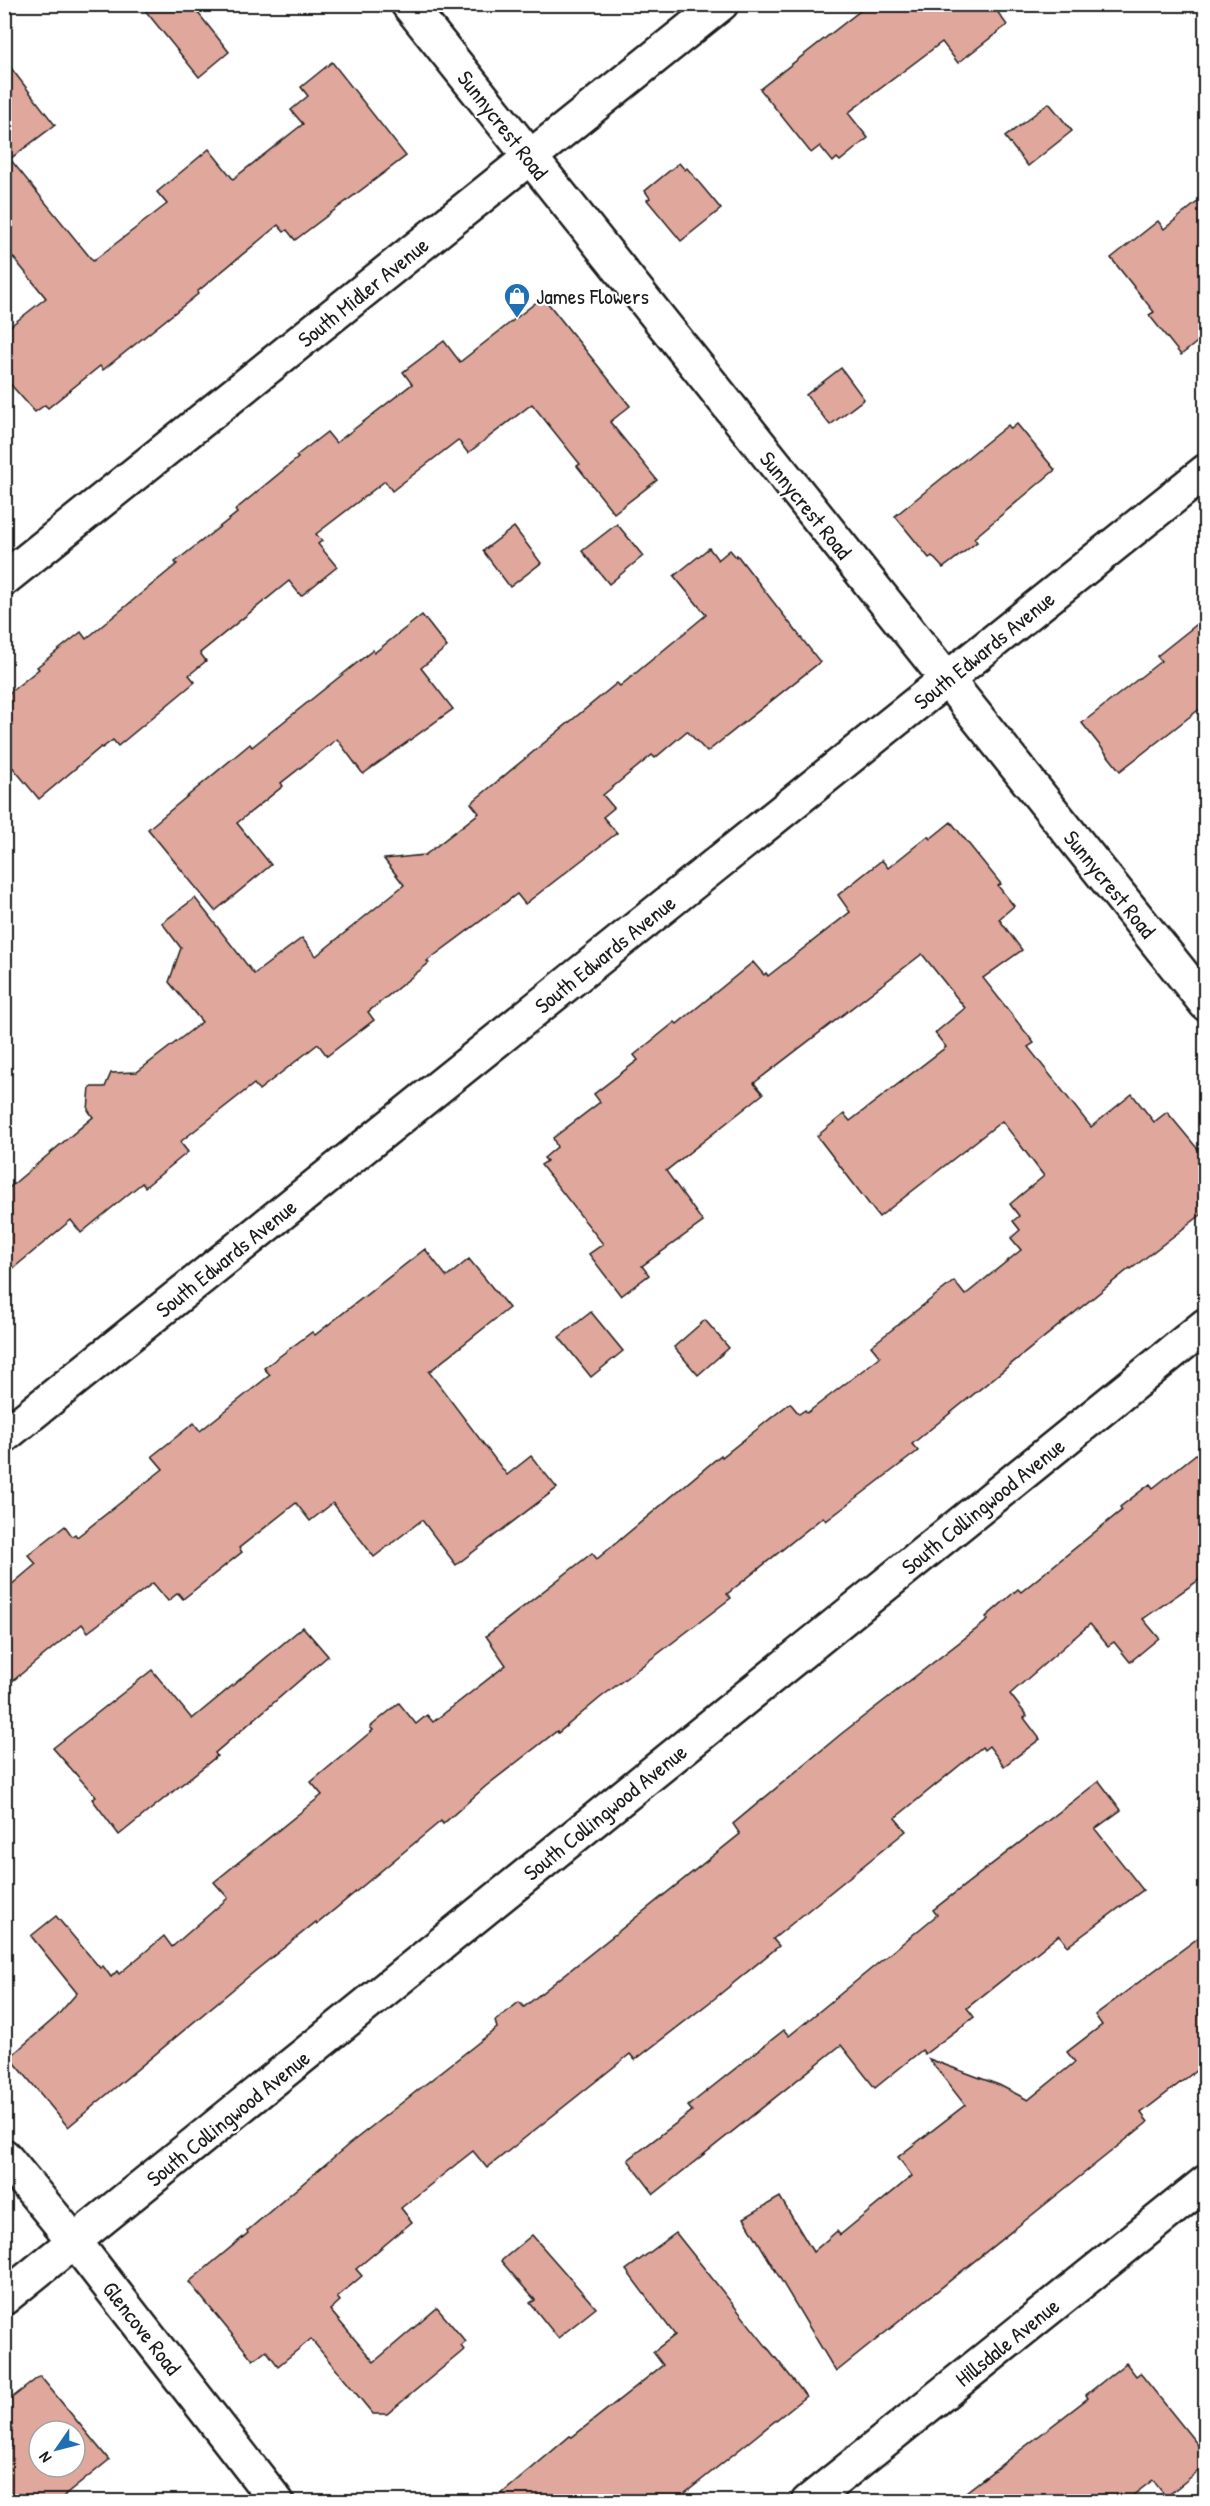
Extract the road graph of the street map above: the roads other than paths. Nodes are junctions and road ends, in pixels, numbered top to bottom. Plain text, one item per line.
1 (408, 4) edge
2 (721, 4) edge
3 (530, 159) junction
4 (1206, 471) edge
5 (4, 579) edge
6 (946, 680) junction
7 (1206, 1004) edge
8 (1206, 1325) edge
9 (4, 1436) edge
10 (4, 2156) edge
11 (1206, 2182) edge
12 (75, 2242) junction
13 (4, 2298) edge
14 (277, 2502) edge
15 (808, 2502) edge

1 - 3 street, Sunnycrest Road
2 - 3 street, South Midler Avenue
3 - 5 street, South Midler Avenue
3 - 6 street, Sunnycrest Road
4 - 6 street, South Edwards Avenue
6 - 7 street, Sunnycrest Road
6 - 9 street, South Edwards Avenue
8 - 12 street, South Collingwood Avenue
10 - 12 street, Glencove Road
11 - 15 street, Hillsdale Avenue
12 - 13 street, South Collingwood Avenue
12 - 14 street, Glencove Road

